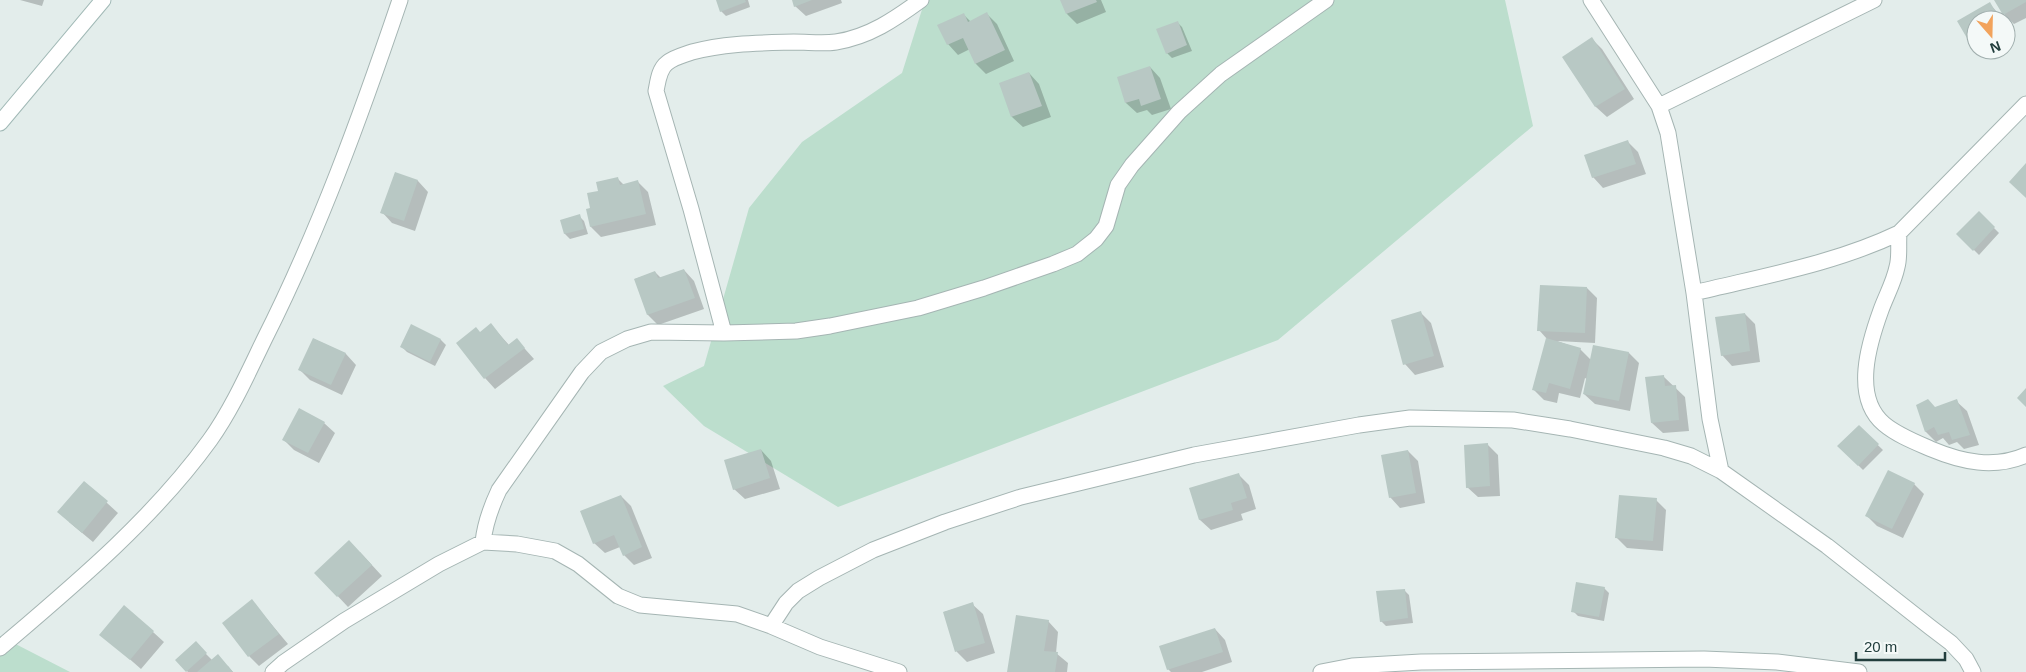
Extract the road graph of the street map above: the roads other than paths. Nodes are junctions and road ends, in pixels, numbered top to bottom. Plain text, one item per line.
1 (103, 0) edge
2 (400, 0) edge
3 (921, 0) edge
4 (1326, 0) edge
5 (1591, 0) edge
6 (1874, 0) edge
7 (906, 6) edge
8 (2026, 104) edge
9 (1659, 106) junction
10 (0, 123) edge
11 (1898, 233) junction
12 (1694, 293) junction
13 (724, 333) junction
14 (2026, 455) edge
15 (1721, 471) junction
16 (484, 542) junction
17 (771, 626) junction
18 (0, 648) edge
19 (1828, 670) edge
20 (273, 672) edge
21 (899, 672) edge
22 (1321, 672) edge
23 (1859, 672) edge
24 (1973, 672) edge

1 - 10 street
2 - 18 street
3 - 7 street
4 - 13 street
5 - 9 street
6 - 9 street
7 - 13 street
8 - 11 street
9 - 12 street
11 - 12 street
11 - 14 street
12 - 15 street
13 - 16 street
15 - 17 street
15 - 24 street
16 - 17 street
16 - 20 street
17 - 21 street
19 - 22 street
19 - 23 street

